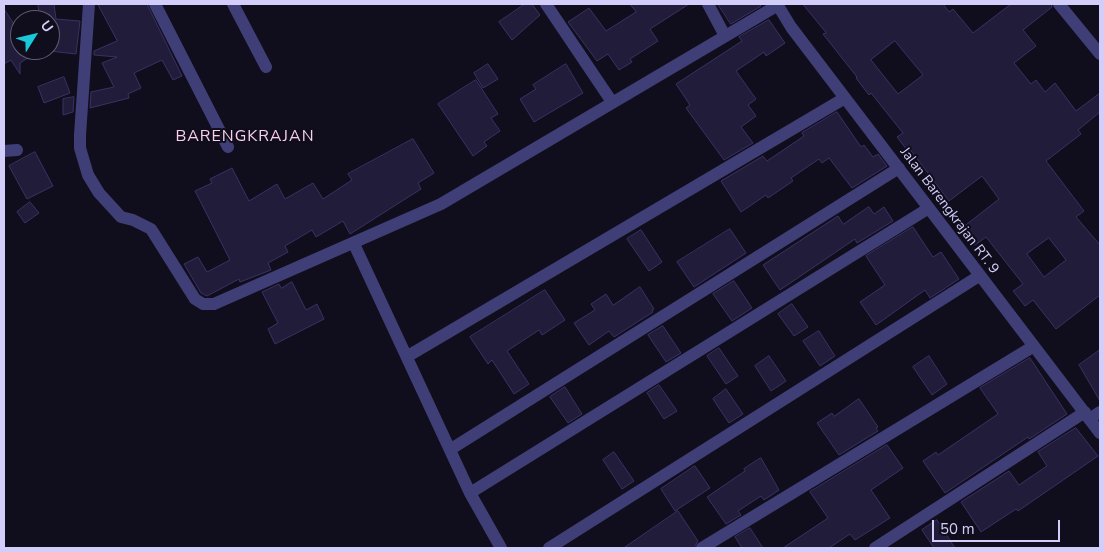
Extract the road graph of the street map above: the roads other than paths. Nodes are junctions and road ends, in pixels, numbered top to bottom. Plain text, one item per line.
1 (89, 4) edge
2 (156, 4) edge
3 (233, 4) edge
4 (546, 4) edge
5 (708, 4) edge
6 (778, 4) edge
7 (1059, 4) edge
8 (726, 36) junction
9 (1100, 54) edge
10 (266, 67) dead end
11 (845, 98) junction
12 (612, 102) junction
13 (228, 147) dead end
14 (17, 150) dead end
15 (4, 151) edge
16 (899, 168) junction
17 (929, 208) junction
18 (354, 244) junction
19 (979, 276) junction
20 (1034, 346) junction
21 (408, 356) junction
22 (1100, 412) edge
23 (1087, 416) junction
24 (1100, 433) edge
25 (452, 449) junction
26 (470, 493) junction
27 (501, 548) edge
28 (549, 548) edge
29 (702, 548) edge
30 (875, 548) edge

1 - 18 street
2 - 13 street
3 - 10 street
4 - 12 street
5 - 8 street
6 - 8 street
6 - 11 street, Jalan Barengkrajan RT. 9
7 - 9 street
8 - 12 street
11 - 16 street, Jalan Barengkrajan RT. 9
11 - 21 street
12 - 18 street
14 - 15 street
16 - 17 street, Jalan Barengkrajan RT. 9
16 - 25 street
17 - 19 street, Jalan Barengkrajan RT. 9
17 - 26 street
18 - 21 street
19 - 20 street, Jalan Barengkrajan RT. 9
19 - 28 street
20 - 23 street, Jalan Barengkrajan RT. 9
20 - 29 street
21 - 25 street
22 - 23 street
23 - 24 street, Jalan Barengkrajan RT. 9
23 - 30 street
25 - 26 street
26 - 27 street

